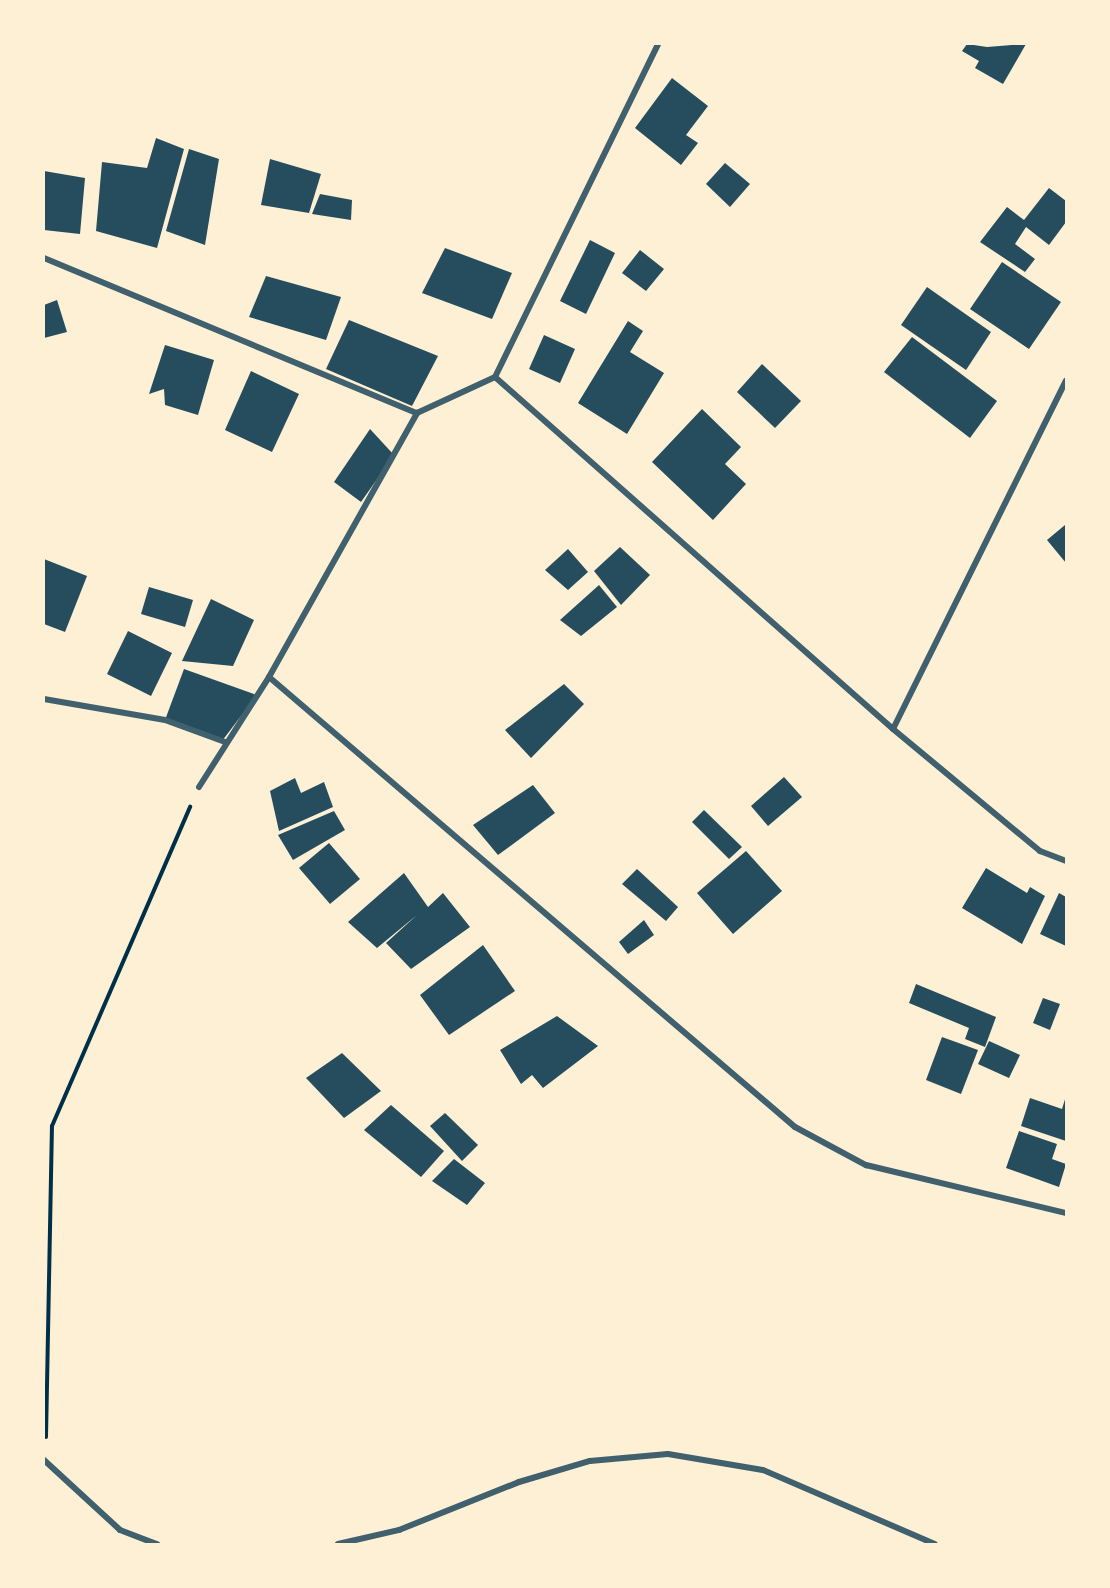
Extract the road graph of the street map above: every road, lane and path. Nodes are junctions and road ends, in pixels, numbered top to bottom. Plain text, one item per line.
1 (658, 44) edge
2 (44, 258) edge
3 (495, 377) junction
4 (1066, 381) edge
5 (417, 413) junction
6 (269, 677) junction
7 (44, 699) edge
8 (893, 729) junction
9 (225, 742) junction
10 (199, 788) joint
11 (1066, 861) edge
12 (1066, 1213) edge
13 (45, 1448) dead end
14 (44, 1460) edge
15 (157, 1545) edge
16 (338, 1545) edge
17 (935, 1545) edge

1 - 3 street
2 - 5 street
3 - 5 street
3 - 8 street
4 - 8 street
5 - 6 street
6 - 9 street
6 - 12 street
7 - 9 street
8 - 11 street
9 - 10 street
10 - 13 path
14 - 15 street
16 - 17 street

